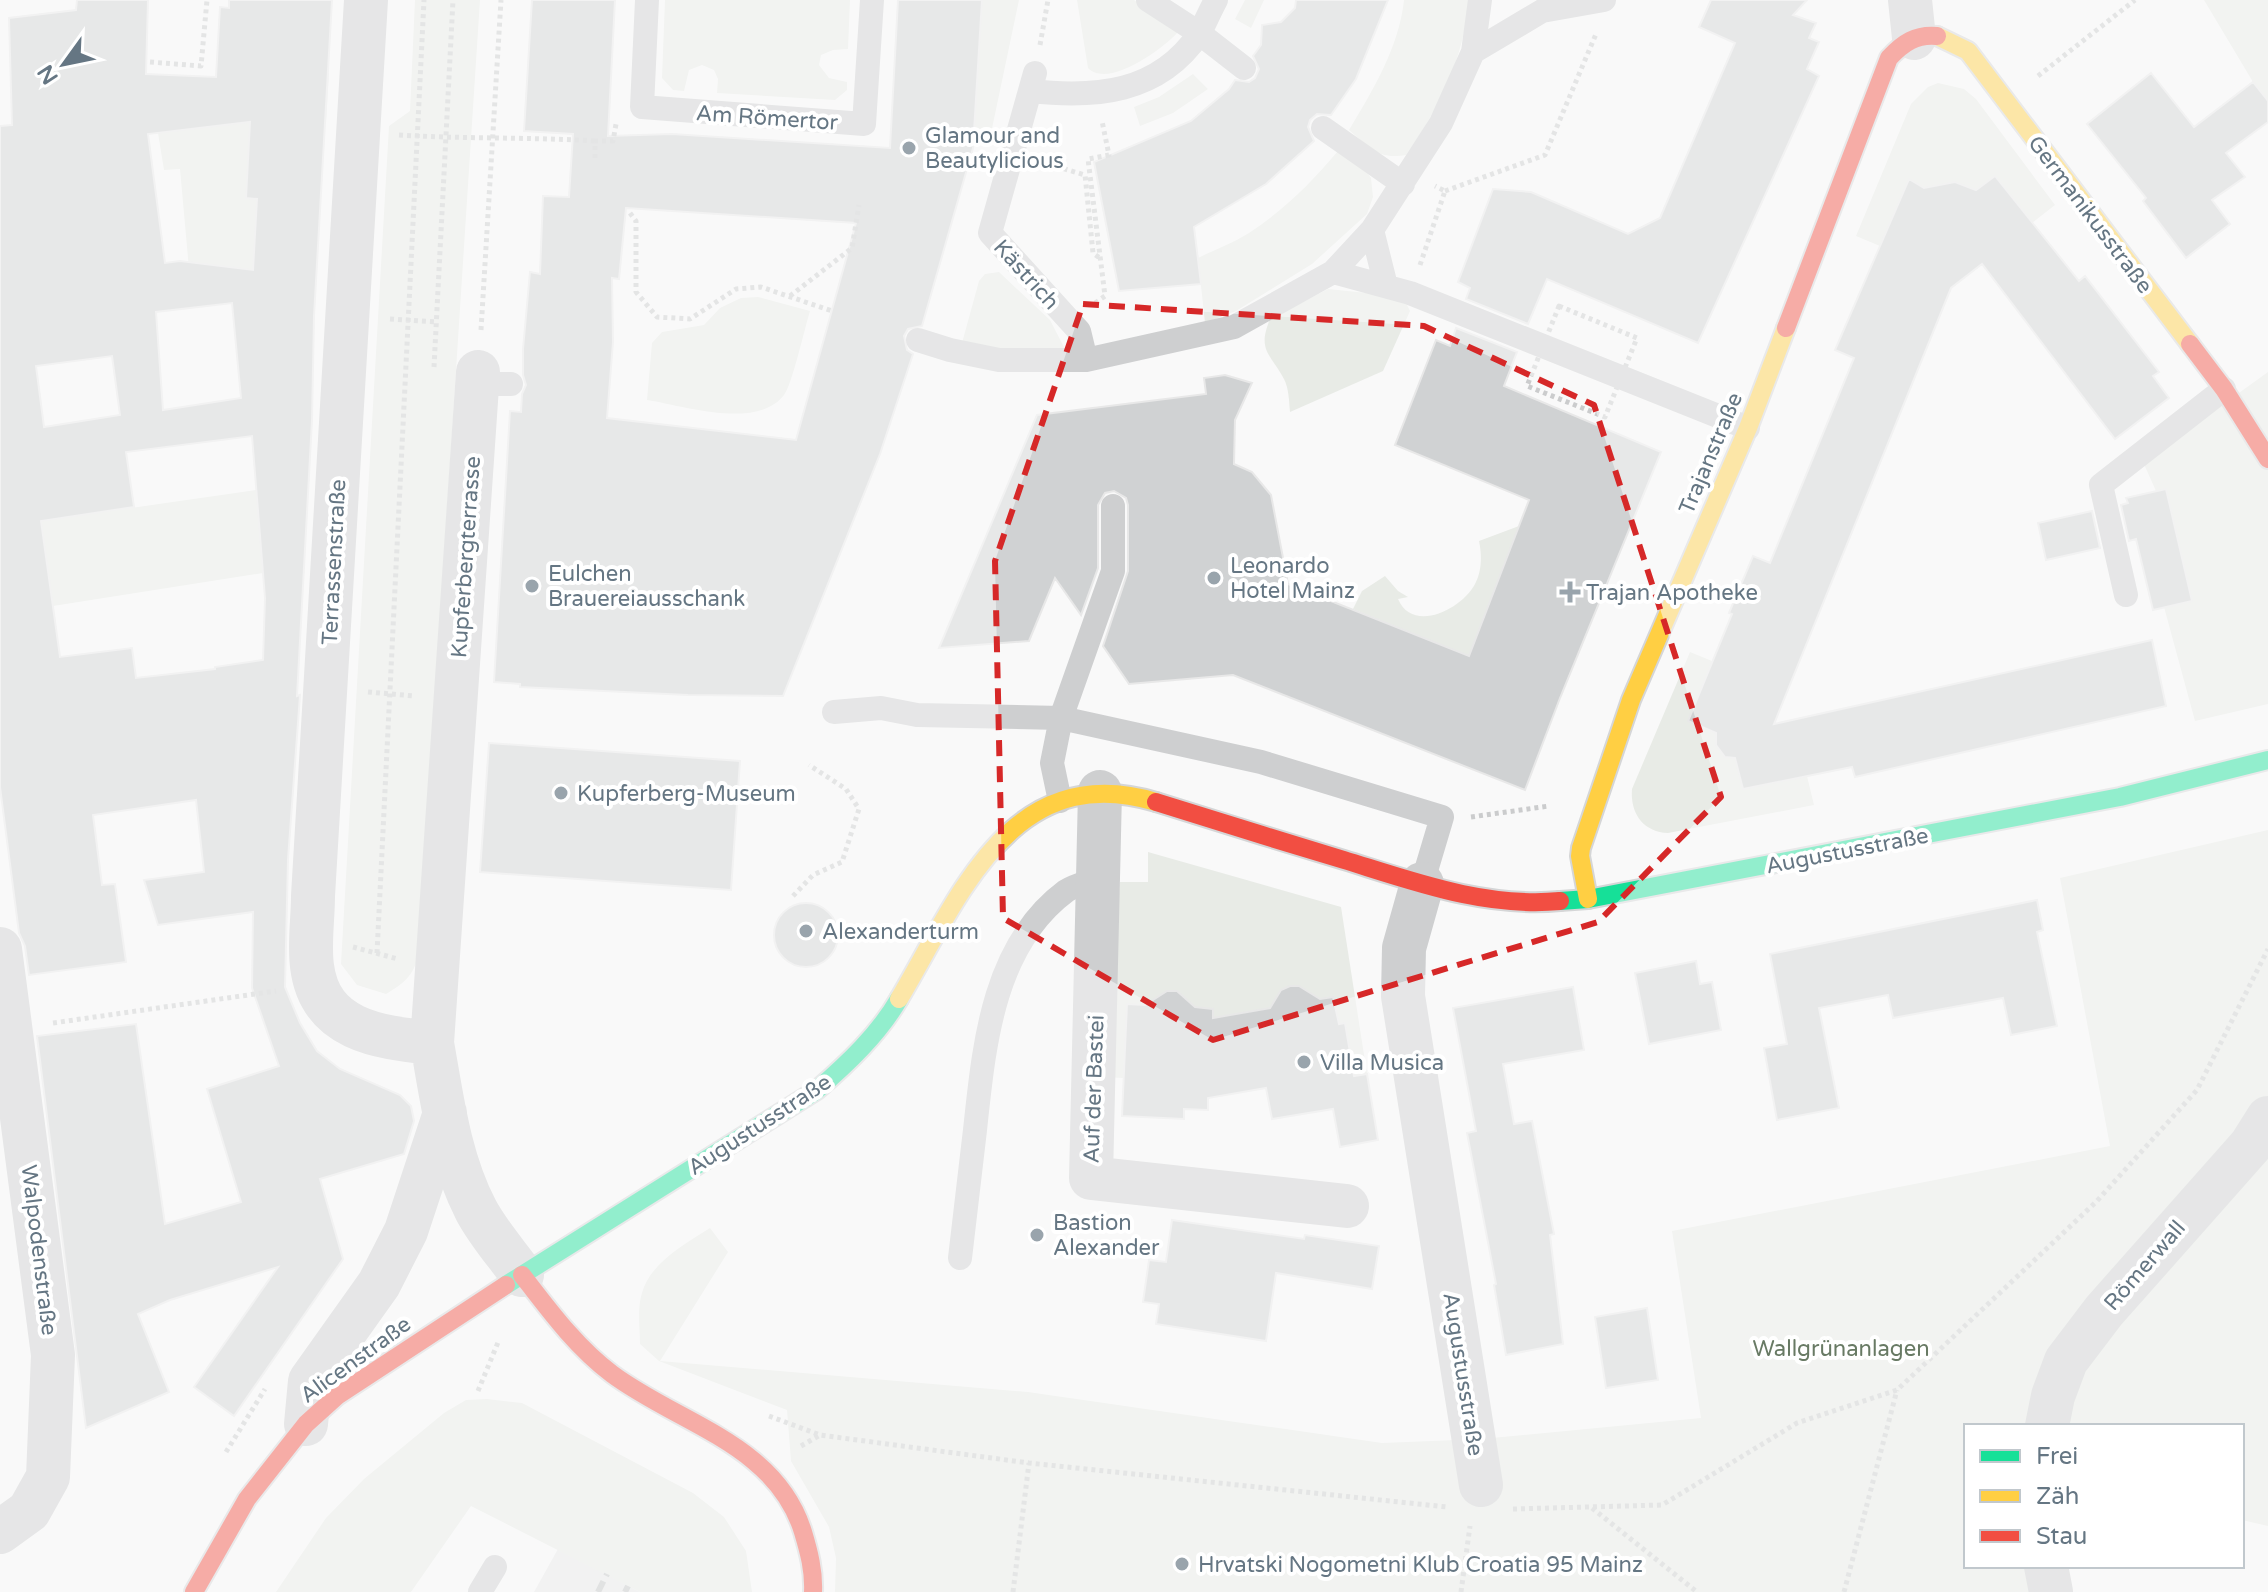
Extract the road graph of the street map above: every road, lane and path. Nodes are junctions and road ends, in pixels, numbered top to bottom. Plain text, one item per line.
1 (207, 0) edge
2 (366, 0) edge
3 (424, 0) edge
4 (501, 0) edge
5 (647, 0) edge
6 (872, 0) edge
7 (1048, 0) edge
8 (1148, 0) edge
9 (1216, 0) edge
10 (1480, 0) edge
11 (1604, 0) edge
12 (2135, 0) edge
13 (1532, 5) edge
14 (1912, 19) edge
15 (1599, 28) dead end
16 (1199, 33) junction
17 (1473, 52) junction
18 (150, 62) dead end
19 (1244, 68) dead end
20 (1034, 74) junction
21 (1096, 93) junction
22 (2005, 101) junction
23 (642, 107) junction
24 (1323, 128) dead end
25 (398, 135) dead end
26 (416, 136) junction
27 (492, 139) junction
28 (595, 141) junction
29 (595, 158) dead end
30 (1048, 164) dead end
31 (1403, 184) junction
32 (1445, 191) junction
33 (859, 205) dead end
34 (630, 213) dead end
35 (1372, 230) junction
36 (1101, 259) junction
37 (1333, 272) junction
38 (1386, 286) junction
39 (1410, 293) junction
40 (789, 297) junction
41 (832, 311) dead end
42 (389, 319) dead end
43 (409, 320) junction
44 (436, 322) dead end
45 (1070, 322) junction
46 (918, 340) dead end
47 (1086, 360) junction
48 (489, 380) joint
49 (2224, 389) junction
50 (1748, 428) junction
51 (2268, 459) edge
52 (1113, 506) dead end
53 (2126, 595) dead end
54 (834, 712) dead end
55 (1061, 718) junction
56 (2268, 760) edge
57 (809, 765) dead end
58 (1080, 796) junction
59 (1549, 806) dead end
60 (1442, 817) junction
61 (1100, 878) junction
62 (1422, 884) junction
63 (793, 896) dead end
64 (1588, 899) junction
65 (0, 949) edge
66 (2268, 949) edge
67 (377, 953) dead end
68 (278, 991) dead end
69 (11, 1028) junction
70 (432, 1043) junction
71 (445, 1113) junction
72 (2268, 1118) edge
73 (1347, 1206) dead end
74 (960, 1258) dead end
75 (522, 1275) junction
76 (490, 1366) dead end
77 (266, 1388) dead end
78 (1897, 1390) junction
79 (478, 1391) dead end
80 (761, 1413) dead end
81 (306, 1424) junction
82 (2047, 1424) edge
83 (225, 1455) dead end
84 (1029, 1463) junction
85 (1477, 1506) junction
86 (1591, 1507) junction
87 (0, 1532) edge
88 (495, 1567) dead end
89 (2046, 1568) edge
90 (194, 1592) edge
91 (480, 1592) edge
92 (813, 1592) edge
93 (1013, 1592) edge
94 (1461, 1592) edge
95 (1697, 1592) edge
96 (1844, 1592) edge
97 (2051, 1592) edge

1 - 18 path
2 - 70 street, Terrassenstraße
3 - 26 path
4 - 27 path
5 - 23 lane
6 - 23 lane, Am Römertor
7 - 20 path
8 - 16 lane
9 - 16 lane
10 - 17 lane
11 - 13 lane
12 - 22 path
13 - 17 lane
14 - 22 main road, Germanikusstraße
14 - 50 main road, Trajanstraße
15 - 32 path
16 - 19 lane
16 - 21 lane
17 - 31 lane
20 - 21 lane
20 - 45 lane, Kästrich
21 - 36 path
22 - 49 main road, Germanikusstraße
23 - 28 path
24 - 31 lane
25 - 26 path
26 - 27 path
26 - 43 path
27 - 28 path
27 - 48 path
28 - 29 path
30 - 36 path
31 - 32 path
31 - 35 lane
32 - 39 path
33 - 40 path
34 - 40 path
35 - 37 lane
35 - 38 lane
36 - 45 path
37 - 38 lane
37 - 47 lane
38 - 39 lane
39 - 50 lane
40 - 41 path
42 - 43 path
43 - 44 path
43 - 67 path
45 - 47 lane, Kästrich
46 - 47 lane
48 - 70 street, Kupferbergterrasse
49 - 51 main road, Germanikusstraße
49 - 53 lane
50 - 64 main road, Trajanstraße
52 - 55 lane
54 - 55 lane
55 - 58 lane
55 - 60 lane
56 - 64 main road, Augustusstraße
57 - 63 path
58 - 61 street, Auf der Bastei
58 - 62 main road, Augustusstraße
58 - 75 main road, Augustusstraße
59 - 60 path
60 - 62 lane
61 - 73 street, Auf der Bastei
61 - 74 lane
62 - 64 main road, Augustusstraße
62 - 85 street, Augustusstraße
65 - 69 street, Walpodenstraße
66 - 78 path
68 - 69 path
69 - 87 street, Walpodenstraße
70 - 71 street, Kupferbergterrasse
71 - 75 street, Kupferbergterrasse
71 - 81 street, Kupferbergterrasse
72 - 82 street, Römerwall
75 - 81 main road, Alicenstraße
75 - 92 main road
76 - 79 path
77 - 83 path
78 - 86 path
78 - 96 path
80 - 84 path
81 - 90 main road, Alicenstraße
84 - 85 path
84 - 93 path
85 - 86 path
85 - 94 path
86 - 95 path
88 - 91 lane
89 - 97 street

